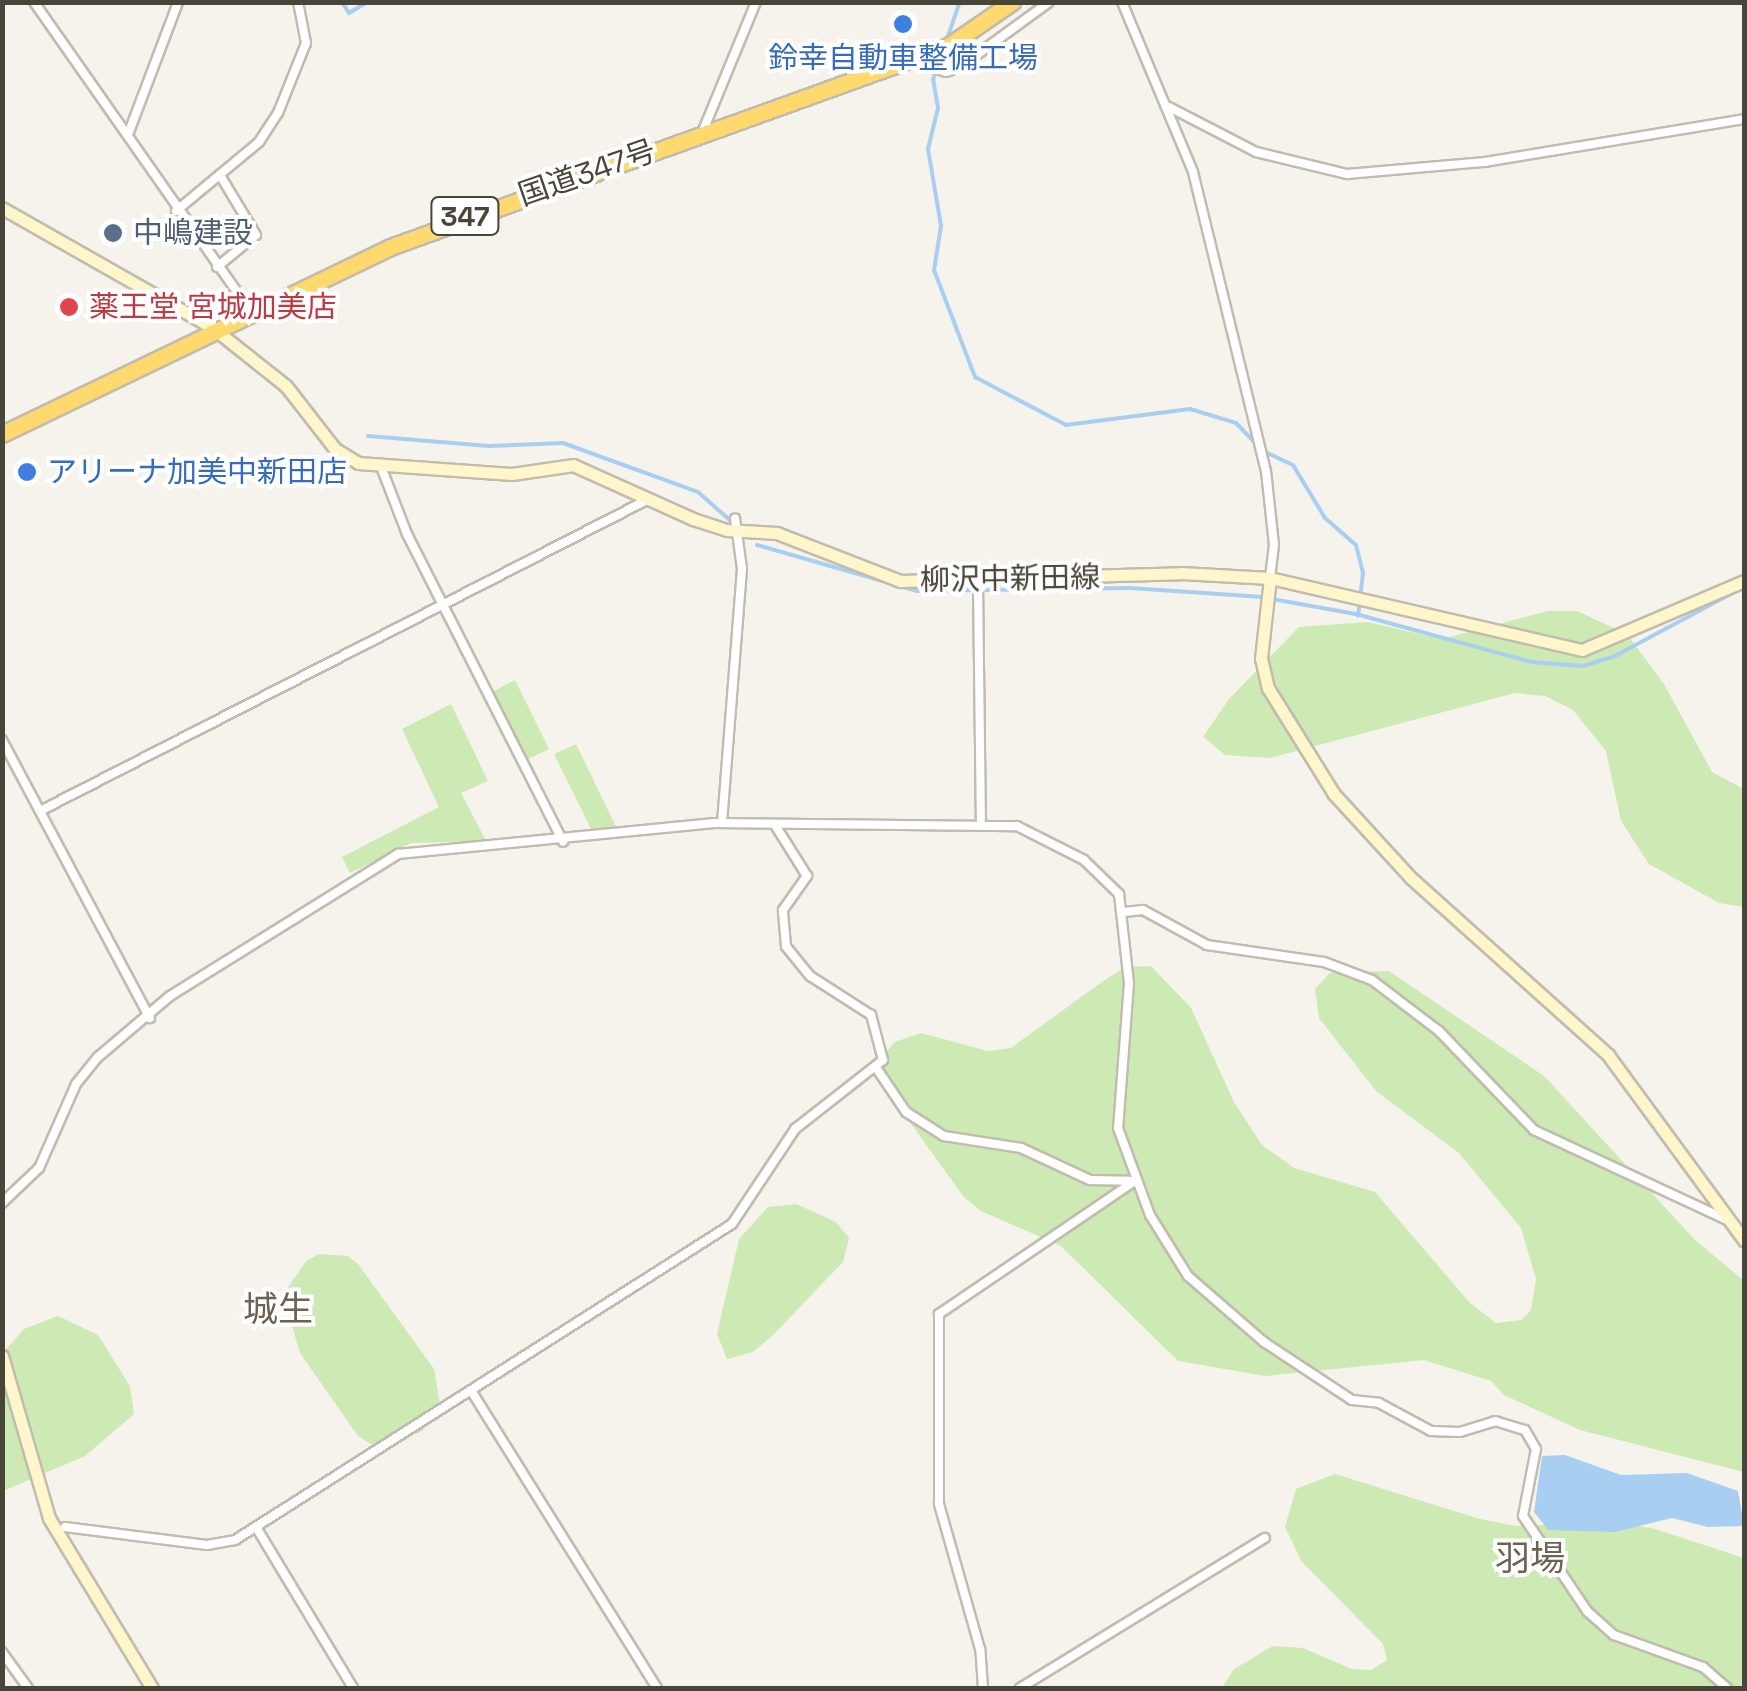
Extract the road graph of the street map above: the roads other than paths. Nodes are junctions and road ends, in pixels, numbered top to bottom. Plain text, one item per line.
1 (34, 2) edge
2 (178, 2) edge
3 (298, 2) edge
4 (756, 2) edge
5 (1012, 2) edge
6 (1049, 2) edge
7 (1122, 2) edge
8 (912, 59) junction
9 (1169, 107) junction
10 (1744, 119) edge
11 (129, 132) junction
12 (702, 133) junction
13 (220, 176) junction
14 (176, 211) junction
15 (5, 213) edge
16 (217, 267) junction
17 (250, 311) junction
18 (213, 328) junction
19 (2, 434) edge
20 (380, 464) junction
21 (649, 499) junction
22 (735, 524) junction
23 (1744, 581) edge
24 (978, 583) junction
25 (1269, 584) junction
26 (442, 606) junction
27 (2, 740) edge
28 (40, 811) junction
29 (981, 820) junction
30 (722, 823) junction
31 (775, 825) junction
32 (562, 842) junction
33 (1124, 912) junction
34 (150, 1018) junction
35 (877, 1070) junction
36 (1136, 1180) junction
37 (2, 1202) edge
38 (1726, 1220) junction
39 (1744, 1240) edge
40 (2, 1356) edge
41 (472, 1392) junction
42 (66, 1527) dead end
43 (256, 1527) junction
44 (1265, 1538) dead end
45 (2, 1652) edge
46 (28, 1688) edge
47 (152, 1688) edge
48 (352, 1688) edge
49 (656, 1688) edge
50 (983, 1688) edge
51 (1020, 1688) edge
52 (1727, 1688) edge

1 - 11 street
2 - 11 street
3 - 13 street
4 - 12 street
5 - 8 highway, 国道347号 / 347
6 - 8 street
7 - 9 street
8 - 12 highway, 国道347号 / 347
9 - 10 street
9 - 25 street
11 - 14 street
12 - 17 highway, 国道347号 / 347
13 - 14 street
13 - 16 street
14 - 16 street
15 - 18 main road, 柳沢中新田線
16 - 17 street
17 - 18 highway, 国道347号 / 347
18 - 19 highway, 国道347号 / 347
18 - 20 main road, 柳沢中新田線
20 - 21 main road, 柳沢中新田線
20 - 26 street
21 - 22 main road, 柳沢中新田線
21 - 26 street
22 - 24 main road, 柳沢中新田線
22 - 30 street
23 - 25 main road, 柳沢中新田線
24 - 25 main road, 柳沢中新田線
24 - 29 street
25 - 38 main road
26 - 28 street
26 - 32 street
27 - 28 street
28 - 34 street
29 - 31 street
29 - 33 street
30 - 31 street
30 - 32 street
31 - 35 street
32 - 34 street
33 - 36 street
33 - 38 street
34 - 37 street
35 - 36 street
35 - 41 street
36 - 50 street
36 - 52 street
38 - 39 main road
40 - 47 main road
41 - 43 street
41 - 49 street
42 - 43 street
43 - 48 street
44 - 51 street
45 - 46 street

